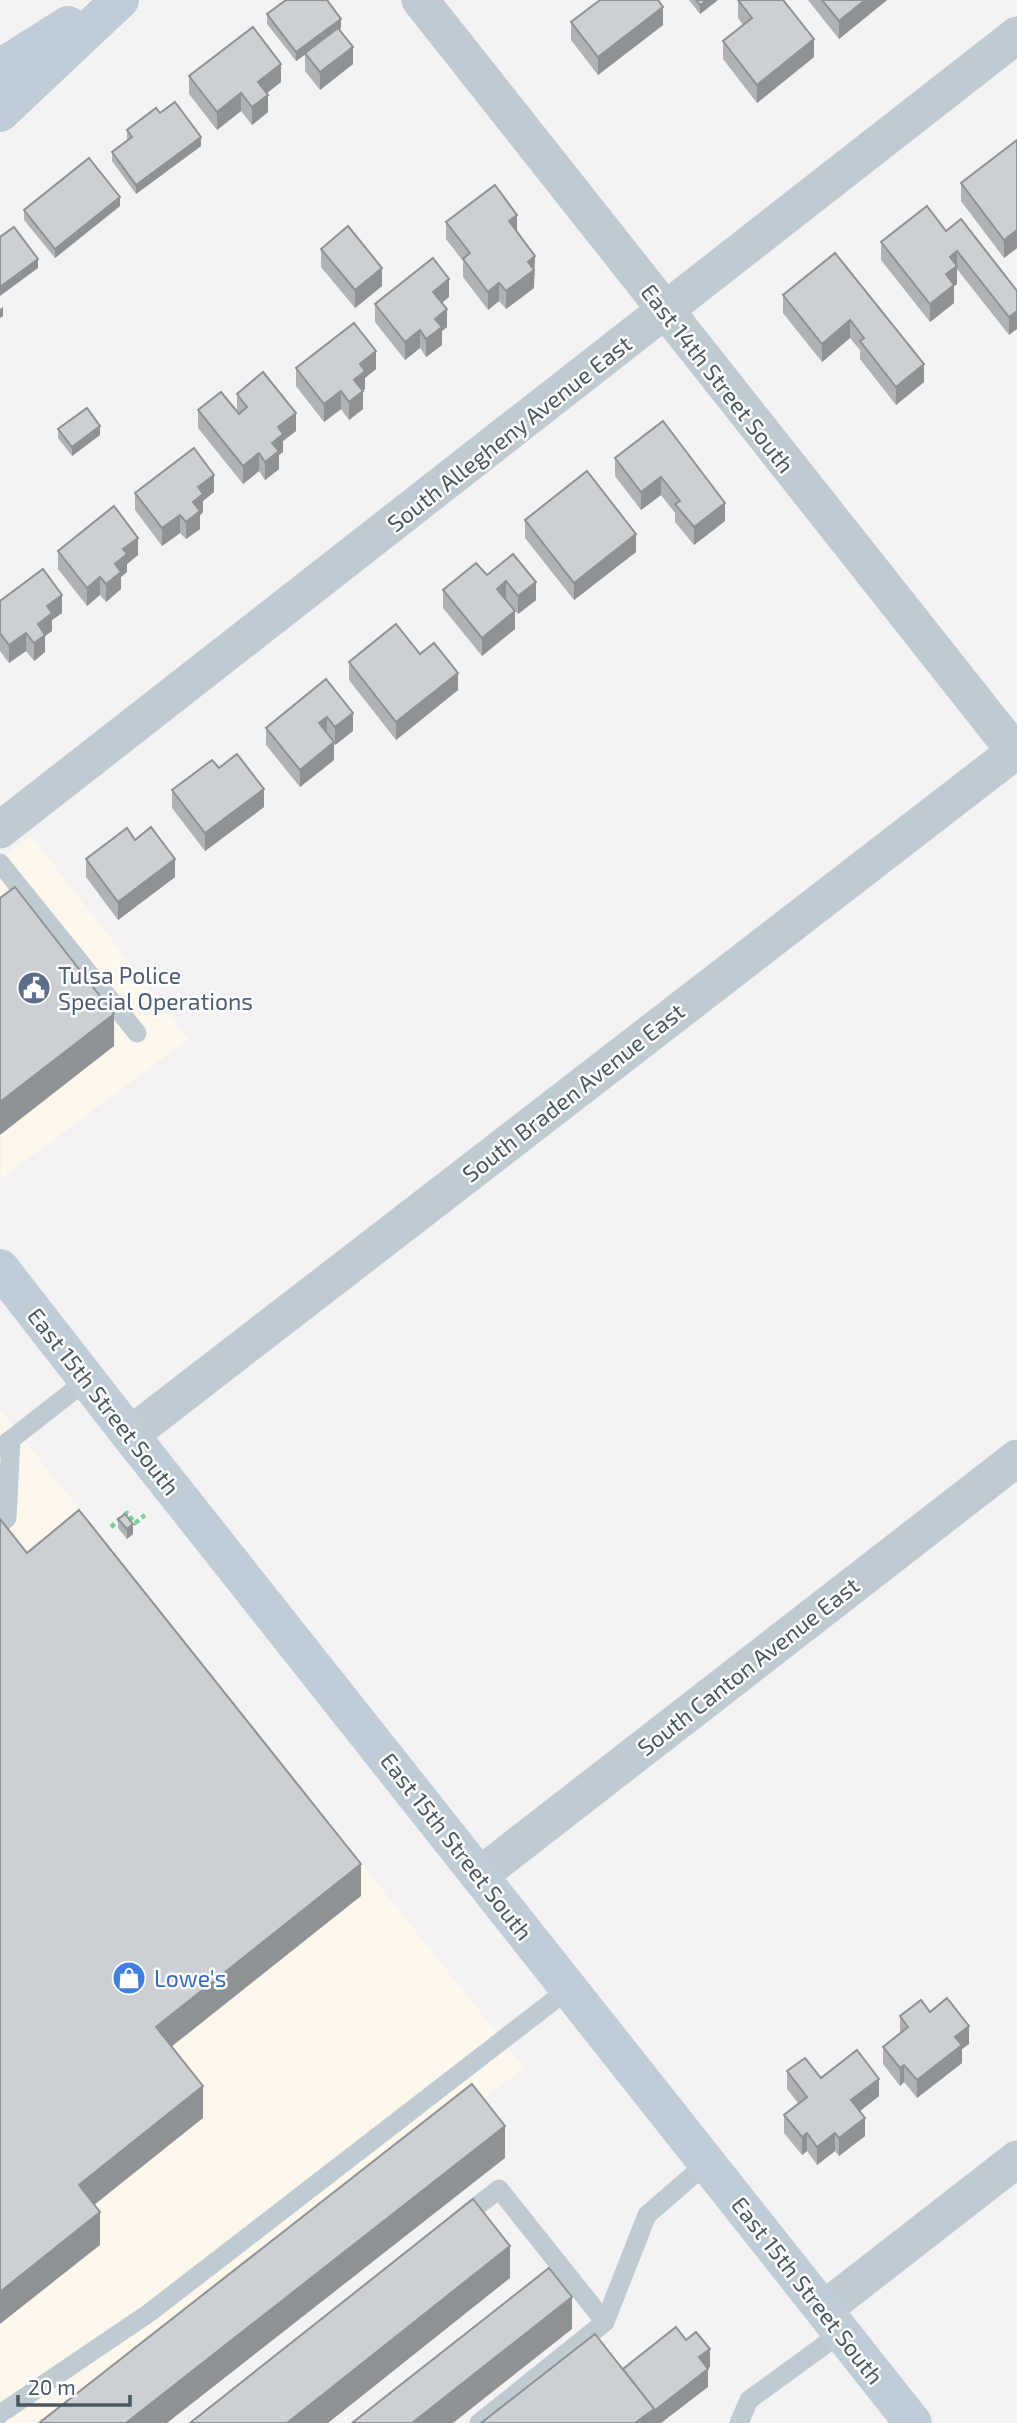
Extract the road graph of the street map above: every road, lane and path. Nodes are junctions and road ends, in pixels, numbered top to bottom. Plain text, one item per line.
1 (108, 0) edge
2 (120, 0) edge
3 (420, 0) edge
4 (1017, 35) edge
5 (0, 68) edge
6 (0, 113) edge
7 (665, 311) junction
8 (1016, 752) edge
9 (0, 830) edge
10 (0, 863) edge
11 (137, 1033) dead end
12 (0, 1268) edge
13 (87, 1380) junction
14 (130, 1435) junction
15 (5, 1444) edge
16 (1017, 1458) edge
17 (0, 1524) edge
18 (480, 1875) junction
19 (570, 1988) junction
20 (1017, 2159) edge
21 (707, 2163) junction
22 (445, 2231) edge
23 (832, 2321) junction
24 (597, 2328) junction
25 (0, 2414) edge
26 (479, 2423) edge
27 (739, 2423) edge
28 (913, 2423) edge

1 - 5 main road
2 - 6 main road
3 - 7 street, East 14th Street South
4 - 7 street, South Allegheny Avenue East
7 - 8 street, East 14th Street South
7 - 9 street, South Allegheny Avenue East
8 - 14 street, South Braden Avenue East
10 - 11 lane
12 - 13 main road, East 15th Street South
13 - 14 main road, East 15th Street South
13 - 15 lane
14 - 18 main road, East 15th Street South
15 - 17 lane
16 - 18 street, South Canton Avenue East
18 - 19 main road, East 15th Street South
19 - 21 main road, East 15th Street South
19 - 25 lane
20 - 23 street
21 - 23 main road, East 15th Street South
21 - 24 lane
22 - 24 lane
23 - 27 lane
23 - 28 main road, East 15th Street South
24 - 26 lane

